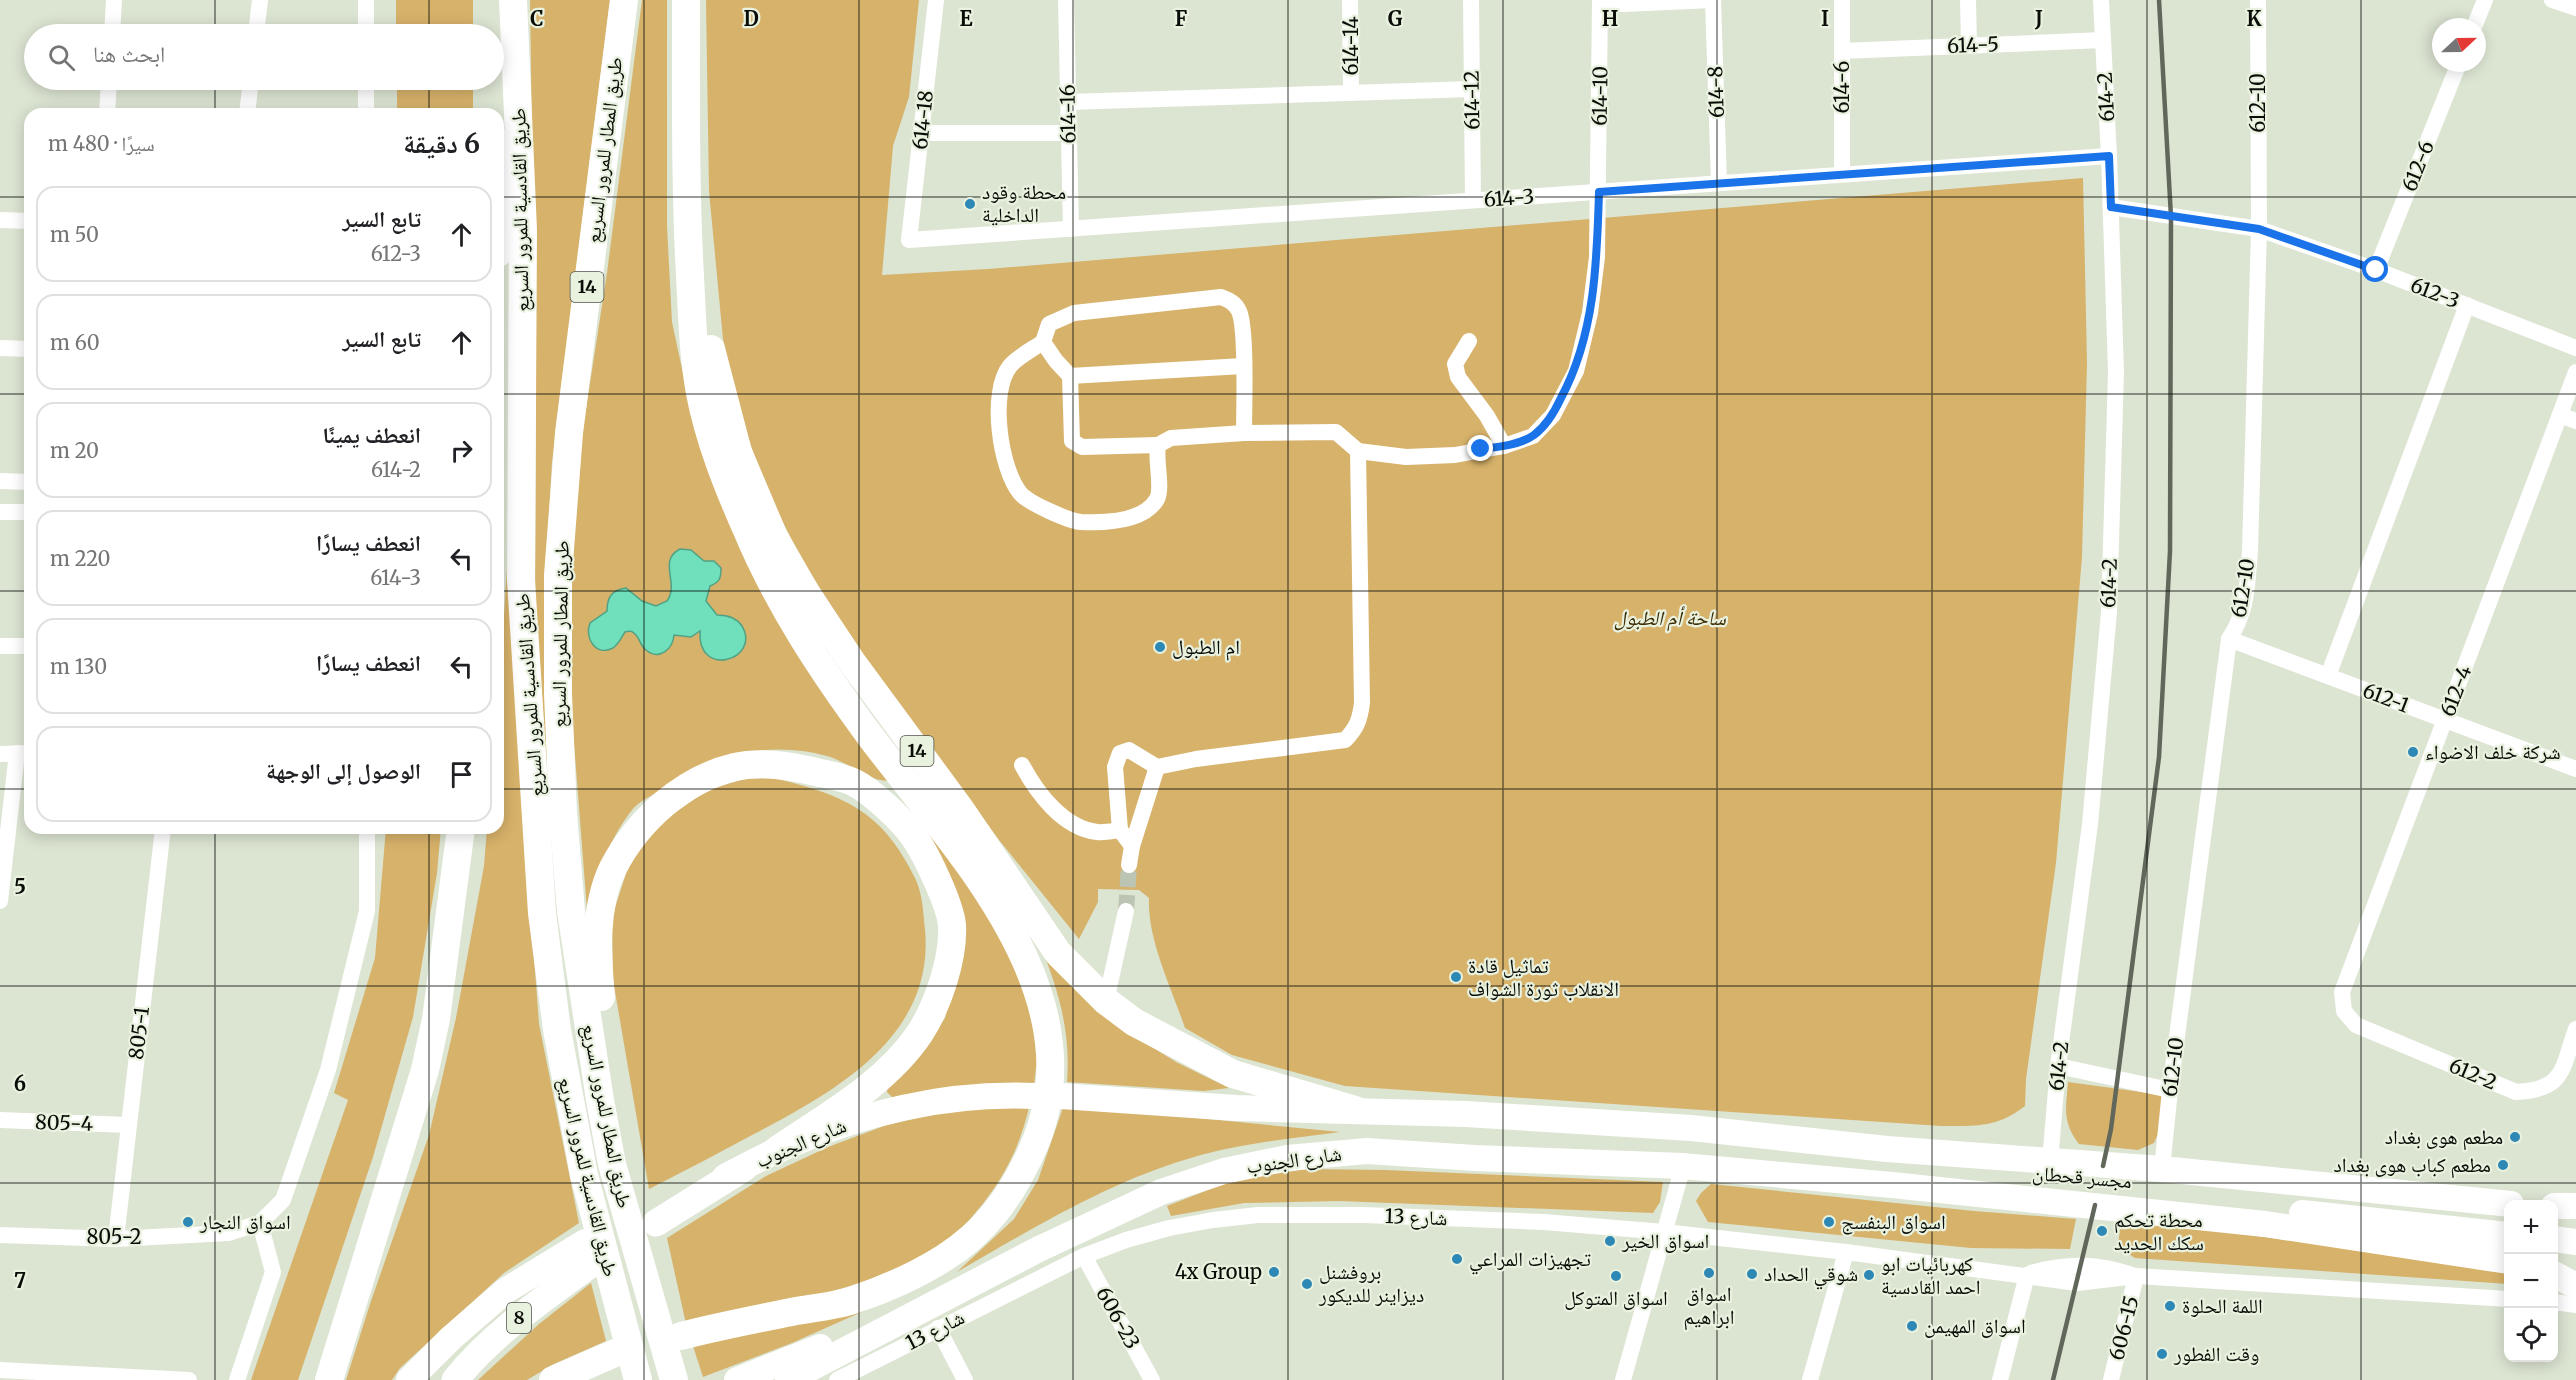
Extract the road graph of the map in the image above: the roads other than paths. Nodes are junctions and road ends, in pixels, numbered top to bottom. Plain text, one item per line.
1 (114, 0) edge
2 (260, 0) edge
3 (366, 0) edge
4 (511, 0) edge
5 (624, 0) edge
6 (686, 0) edge
7 (936, 0) edge
8 (1066, 0) edge
9 (1350, 0) edge
10 (1471, 0) edge
11 (1713, 0) edge
12 (1842, 0) edge
13 (1968, 0) edge
14 (2101, 0) edge
15 (2258, 0) edge
16 (2484, 0) edge
17 (2552, 0) edge
18 (1601, 3) edge
19 (2576, 8) edge
20 (2477, 18) edge
21 (113, 24) edge
22 (257, 24) edge
23 (366, 24) edge
24 (2103, 40) junction
25 (1970, 45) junction
26 (1842, 51) junction
27 (2455, 72) edge
28 (1472, 89) junction
29 (108, 90) edge
30 (250, 90) edge
31 (366, 90) edge
32 (1351, 93) junction
33 (1068, 102) junction
34 (107, 108) edge
35 (248, 108) edge
36 (366, 108) edge
37 (922, 133) junction
38 (1069, 133) junction
39 (504, 136) edge
40 (2109, 156) junction
41 (1842, 174) junction
42 (1719, 183) junction
43 (1599, 192) junction
44 (1473, 201) junction
45 (2111, 207) junction
46 (687, 219) junction
47 (0, 220) edge
48 (24, 221) edge
49 (1071, 229) junction
50 (2259, 229) junction
51 (909, 240) joint
52 (2376, 270) junction
53 (2467, 306) junction
54 (1469, 341) dead end
55 (1042, 342) junction
56 (0, 348) edge
57 (2576, 348) edge
58 (24, 349) edge
59 (1243, 366) junction
60 (2576, 372) edge
61 (1071, 376) junction
62 (2560, 415) junction
63 (2576, 421) edge
64 (1244, 433) junction
65 (1158, 445) junction
66 (1504, 446) junction
67 (1358, 451) junction
68 (0, 482) edge
69 (24, 482) edge
70 (0, 512) edge
71 (24, 512) edge
72 (2229, 639) junction
73 (0, 646) edge
74 (24, 646) edge
75 (2328, 676) junction
76 (2445, 720) junction
77 (16, 753) edge
78 (1022, 765) dead end
79 (1157, 767) junction
80 (2576, 770) edge
81 (1120, 830) junction
82 (162, 834) edge
83 (367, 834) edge
84 (460, 834) edge
85 (1132, 846) junction
86 (1129, 865) tunnel mouth
87 (0, 892) edge
88 (1126, 911) tunnel mouth
89 (1106, 1001) junction
90 (2344, 1011) joint
91 (2576, 1029) edge
92 (2058, 1066) junction
93 (2169, 1090) junction
94 (1355, 1110) junction
95 (0, 1120) edge
96 (128, 1125) junction
97 (1657, 1127) junction
98 (777, 1150) junction
99 (1806, 1158) junction
100 (2050, 1162) junction
101 (1671, 1165) junction
102 (744, 1168) joint
103 (2162, 1169) junction
104 (2504, 1203) edge
105 (2558, 1206) edge
106 (2576, 1206) edge
107 (655, 1217) dead end
108 (2504, 1218) edge
109 (260, 1222) junction
110 (2558, 1223) edge
111 (2576, 1225) edge
112 (1664, 1232) junction
113 (0, 1235) edge
114 (2504, 1235) edge
115 (116, 1239) junction
116 (2558, 1240) edge
117 (2576, 1242) edge
118 (1846, 1252) junction
119 (588, 1253) joint
120 (1084, 1256) junction
121 (2504, 1260) edge
122 (639, 1263) junction
123 (2027, 1275) junction
124 (2136, 1276) junction
125 (2558, 1277) edge
126 (2576, 1286) edge
127 (955, 1292) junction
128 (2504, 1299) edge
129 (2558, 1303) edge
130 (2576, 1305) edge
131 (938, 1328) junction
132 (681, 1336) dead end
133 (615, 1353) dead end
134 (0, 1370) edge
135 (189, 1380) edge
136 (237, 1380) edge
137 (328, 1380) edge
138 (410, 1380) edge
139 (455, 1380) edge
140 (553, 1380) edge
141 (638, 1380) edge
142 (674, 1380) edge
143 (737, 1380) edge
144 (788, 1380) edge
145 (837, 1380) edge
146 (965, 1380) edge
147 (1152, 1380) edge
148 (1623, 1380) edge
149 (1810, 1380) edge
150 (2000, 1380) edge
151 (2111, 1380) edge

1 - 21 street
2 - 22 street
3 - 23 street
4 - 39 highway
4 - 141 highway, طريق القادسية للمرور السريع
5 - 122 highway, طريق المطار للمرور السريع / 14
6 - 46 highway, 14
7 - 37 street, 614-18
8 - 33 street, 614-16
9 - 32 street, 614-14
10 - 28 street, 614-12
11 - 18 street
11 - 42 street, 614-8
12 - 26 street, 614-6
13 - 25 street
14 - 24 street, 614-2
15 - 50 street, 612-10
16 - 20 street
17 - 19 street
18 - 43 street, 614-10
24 - 25 street, 614-5
24 - 40 street, 614-2
25 - 26 street, 614-5
26 - 41 street, 614-6
27 - 52 street, 612-6
28 - 32 street
28 - 44 street, 614-12
29 - 34 street
30 - 35 street
31 - 36 street
32 - 33 street
33 - 38 street, 614-16
37 - 38 street
37 - 51 street, 614-18
38 - 49 street, 614-16
40 - 41 street, 614-3
40 - 45 street, 614-2
41 - 42 street, 614-3
42 - 43 street, 614-3
43 - 44 street, 614-3
43 - 66 street, 614-10
44 - 49 street, 614-3
45 - 50 street, 612-3
45 - 92 street, 614-2
46 - 89 highway, 14
46 - 132 highway, 14
47 - 48 street
49 - 51 street, 614-3
50 - 52 street, 612-3
50 - 72 street, 612-10
52 - 53 street, 612-3
53 - 57 street, 612-3
53 - 75 street
54 - 66 street
55 - 59 street
55 - 61 street
55 - 65 street
56 - 58 street
59 - 61 street
59 - 64 street
60 - 62 street, 612-4
61 - 65 street
62 - 63 street
62 - 76 street, 612-4
64 - 65 street
64 - 67 street
66 - 67 street, 614-10
67 - 79 street
68 - 69 street
70 - 71 street
72 - 75 street, 612-1
72 - 93 street, 612-10
73 - 74 street
75 - 76 street, 612-1
76 - 80 street, 612-1
76 - 90 street, 612-4
77 - 87 street
78 - 81 street
79 - 81 street
79 - 85 street
81 - 85 street
82 - 96 street, 805-1
83 - 109 street
84 - 137 highway
85 - 86 street
88 - 89 street
89 - 94 highway, 14
90 - 91 street, 612-2
92 - 93 street
92 - 100 street, 614-2
93 - 103 street, 612-10
94 - 97 main road, شارع الجنوب
94 - 98 main road, شارع الجنوب
95 - 96 street, 805-4
96 - 115 street, 805-1
97 - 99 main road, مجسر قحطان
97 - 100 main road
98 - 102 main road, شارع الجنوب
98 - 122 highway
99 - 101 main road, مجسر قحطان
99 - 108 main road, مجسر قحطان
99 - 114 main road, مجسر قحطان
100 - 103 main road
101 - 112 street
101 - 121 main road
101 - 127 main road, شارع الجنوب
102 - 107 highway
103 - 104 main road
105 - 106 main road
109 - 115 street, 805-2
109 - 136 street
110 - 111 main road
112 - 118 street, شارع 13
112 - 120 street, شارع 13
112 - 148 street
113 - 115 street, 805-2
116 - 117 main road
118 - 123 street, شارع 13
118 - 149 street
119 - 138 main road
119 - 139 highway, 8
120 - 131 street, شارع 13
120 - 147 street, 606-23
122 - 142 highway, طريق القادسية للمرور السريع
123 - 124 street
123 - 150 street
124 - 128 street
124 - 151 street, 606-15
125 - 126 main road
127 - 143 main road, شارع الجنوب
127 - 144 main road, شارع الجنوب
129 - 130 street
131 - 145 street, شارع 13
131 - 146 street
133 - 140 highway
134 - 135 street

